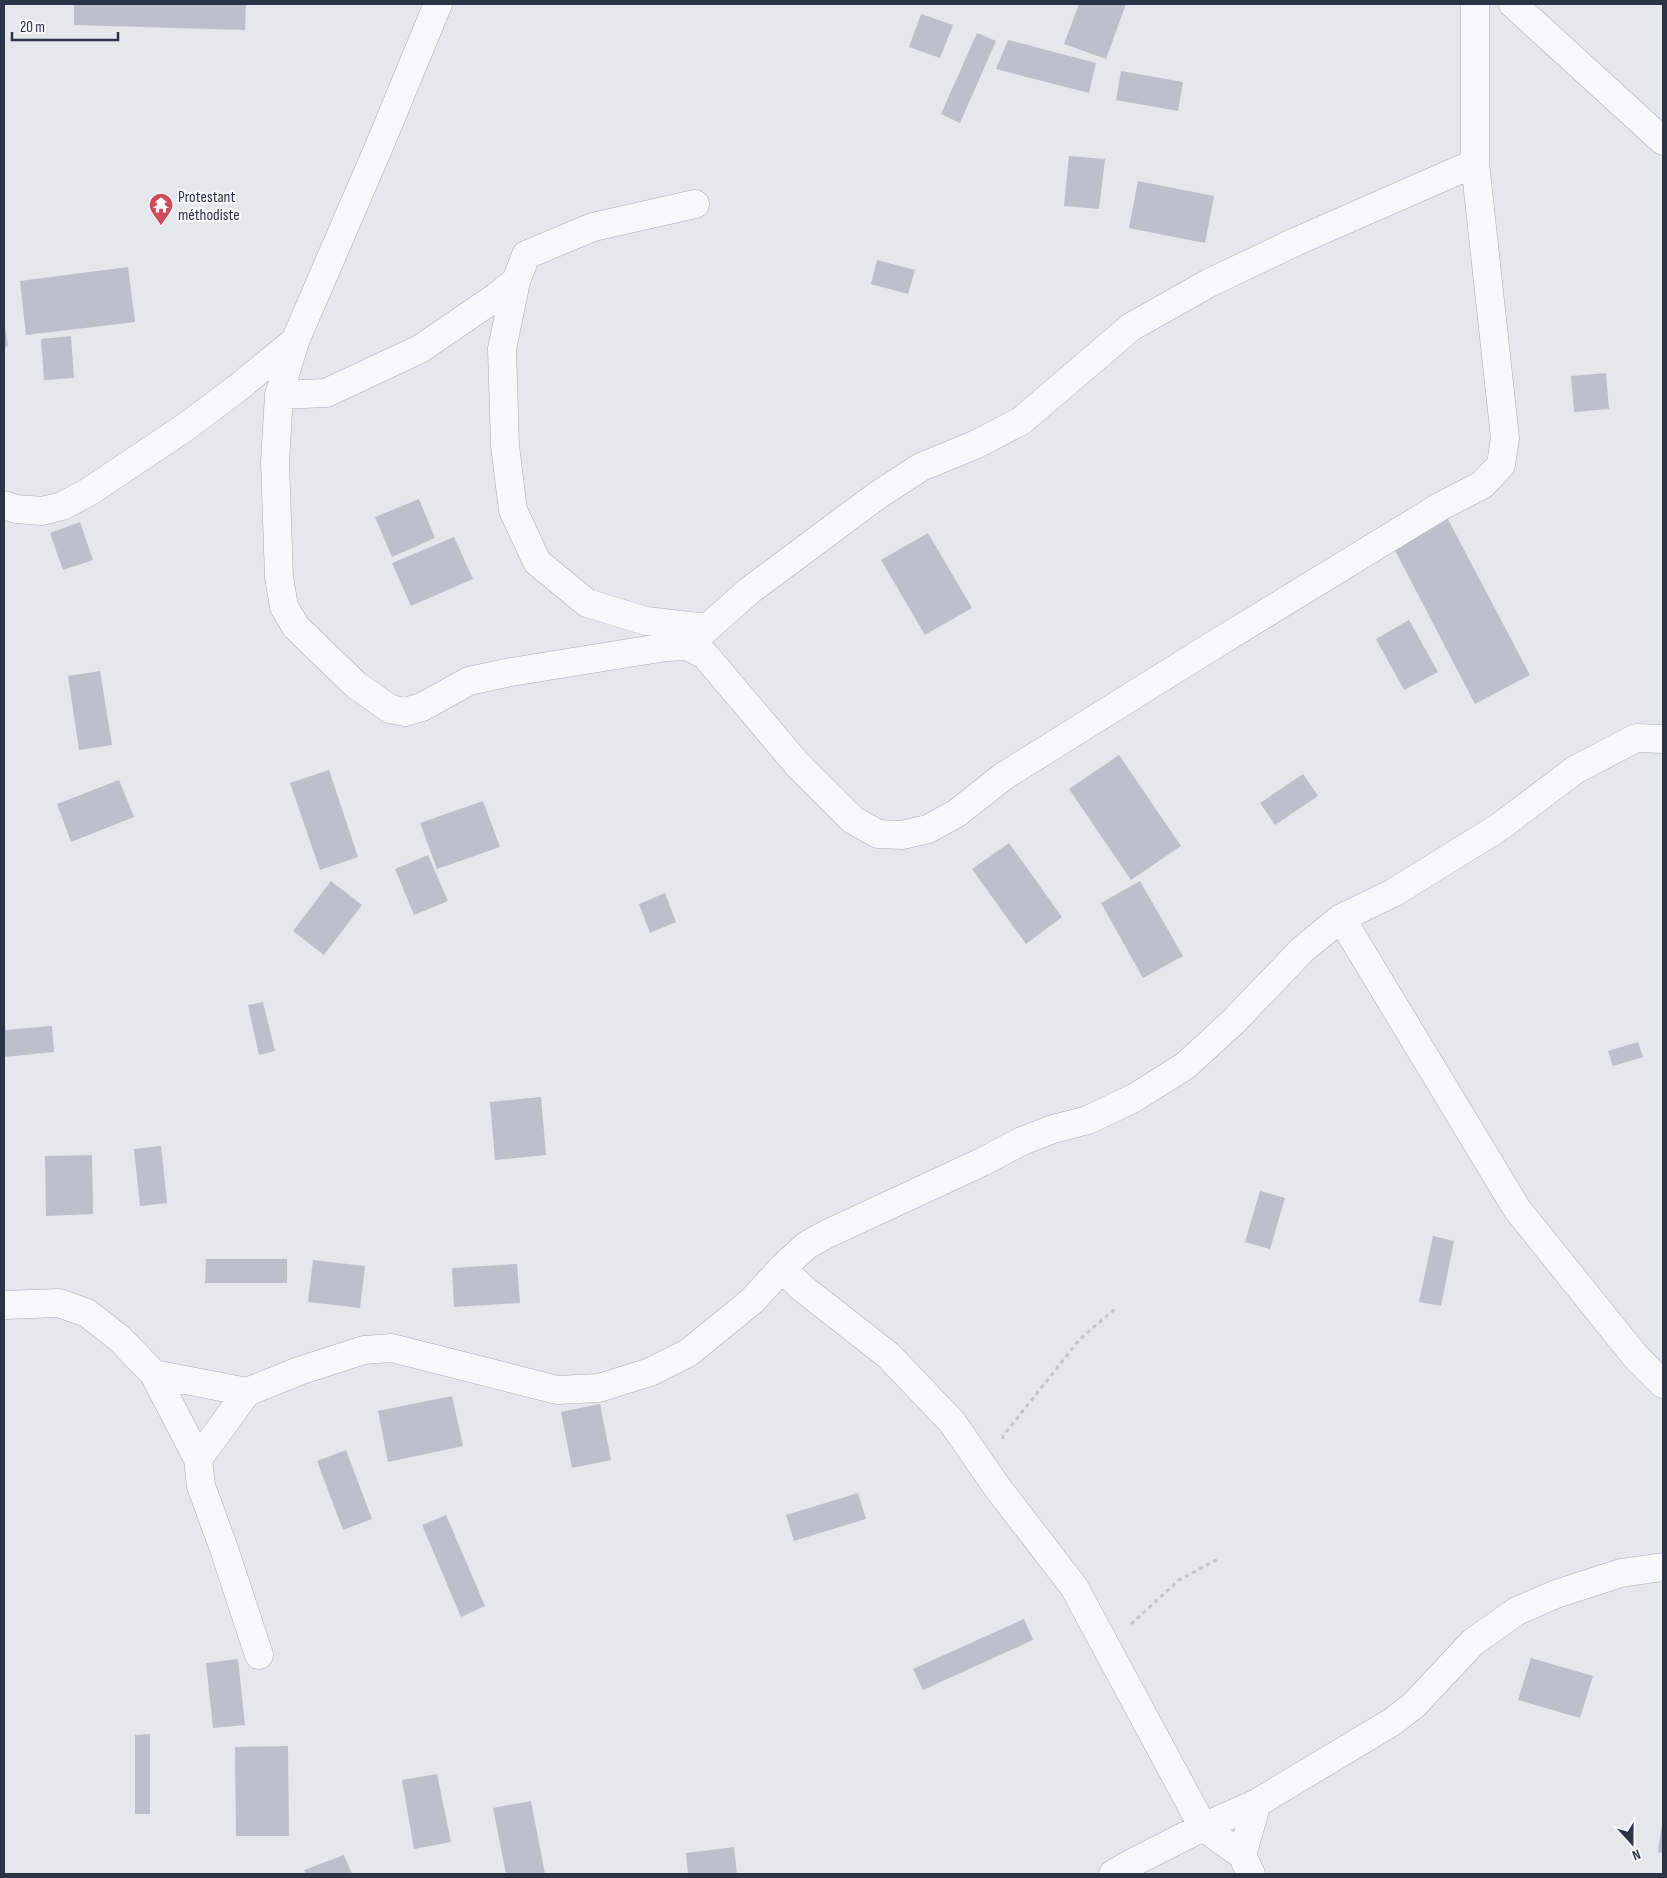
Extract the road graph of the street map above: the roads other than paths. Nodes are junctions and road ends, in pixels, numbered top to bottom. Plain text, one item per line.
1 (438, 4) edge
2 (1475, 4) edge
3 (1520, 6) edge
4 (1663, 141) edge
5 (1475, 163) junction
6 (695, 204) dead end
7 (516, 281) junction
8 (295, 341) junction
9 (279, 395) junction
10 (4, 505) edge
11 (707, 628) junction
12 (686, 646) junction
13 (1663, 739) edge
14 (1341, 918) junction
15 (782, 1268) junction
16 (4, 1305) edge
17 (154, 1374) junction
18 (1663, 1384) edge
19 (247, 1392) junction
20 (198, 1459) junction
21 (1663, 1567) edge
22 (259, 1655) dead end
23 (1257, 1803) junction
24 (1203, 1827) junction
25 (1247, 1864) edge
26 (1113, 1874) edge

1 - 8 street
2 - 5 street
3 - 4 street
5 - 11 street
5 - 12 street
6 - 7 street
7 - 9 street
7 - 11 street
8 - 9 street
8 - 10 street
9 - 12 street
11 - 12 street
13 - 14 street
14 - 15 street
14 - 18 street
15 - 19 street
15 - 24 street
16 - 17 street
17 - 19 street
17 - 20 street
19 - 20 street
20 - 22 street
21 - 23 street
23 - 24 street
23 - 25 street
24 - 25 street
24 - 26 street

